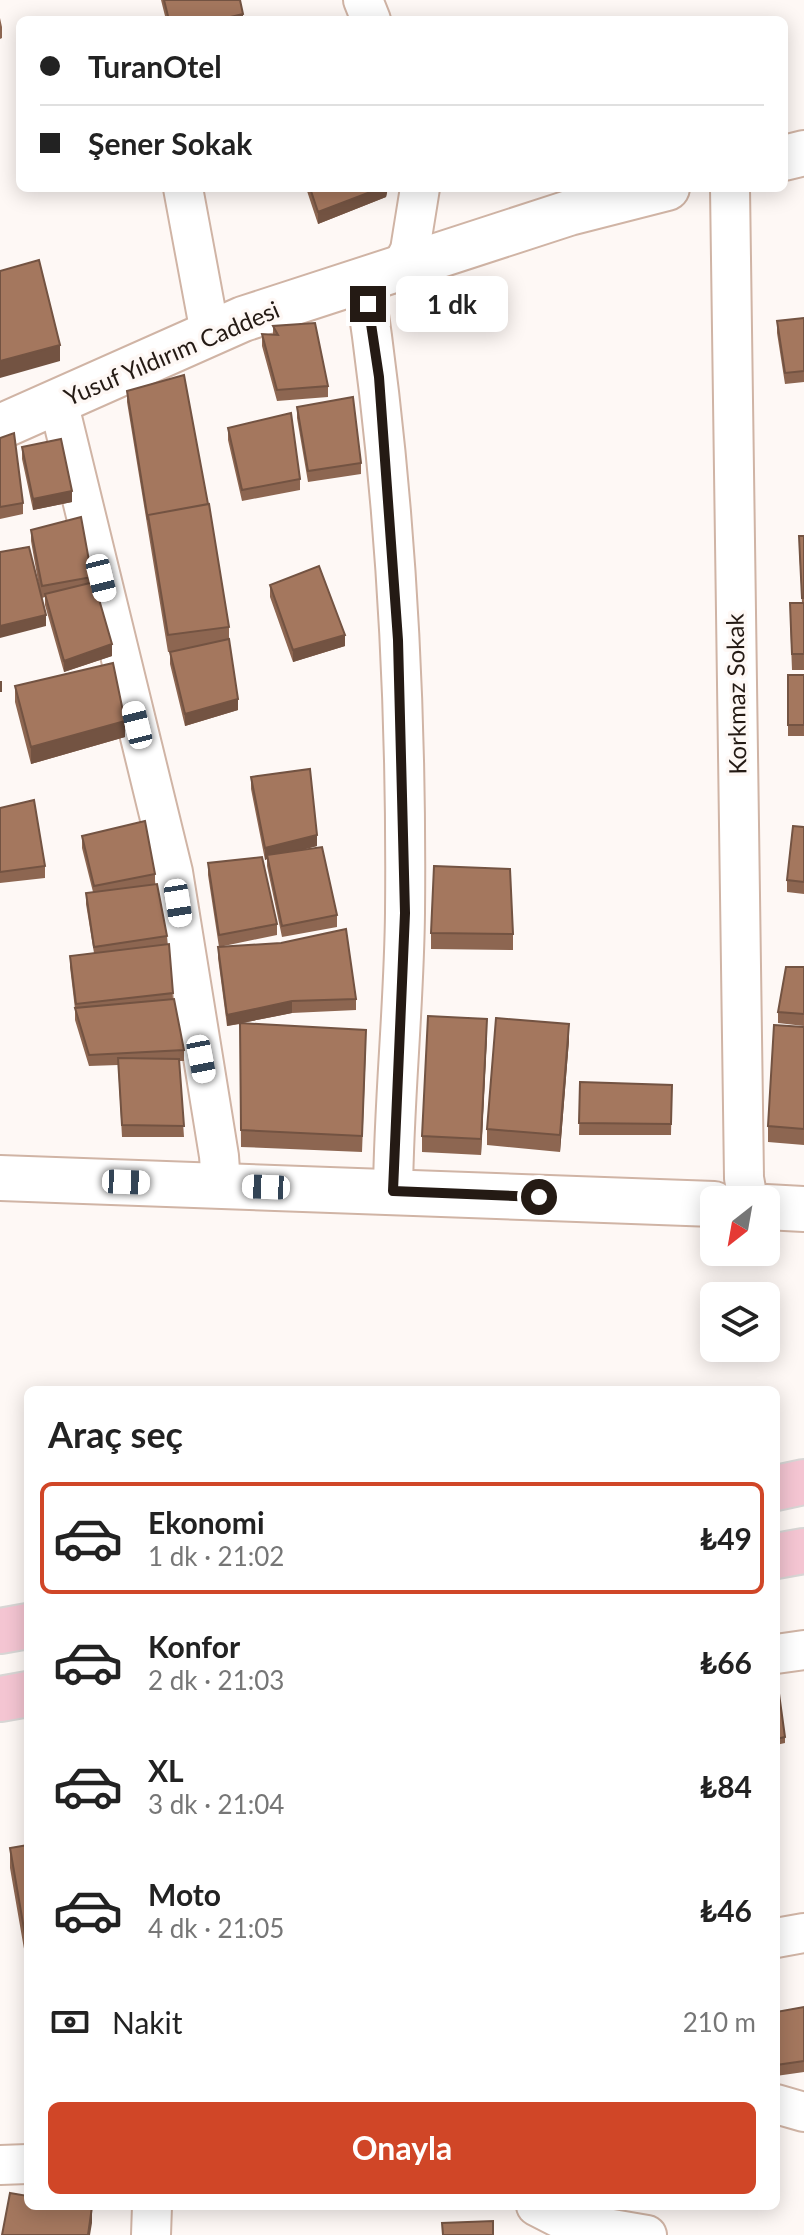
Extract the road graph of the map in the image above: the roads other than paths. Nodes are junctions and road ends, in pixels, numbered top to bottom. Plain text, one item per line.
1 (184, 192) edge
2 (419, 192) edge
3 (651, 192) edge
4 (730, 192) edge
5 (383, 274) junction
6 (210, 333) junction
7 (58, 401) junction
8 (0, 427) edge
9 (0, 1178) edge
10 (221, 1185) junction
11 (747, 1186) edge
12 (393, 1191) junction
13 (700, 1203) edge
14 (780, 1208) edge
15 (804, 1209) edge
16 (804, 1482) edge
17 (780, 1487) edge
18 (804, 1551) edge
19 (780, 1555) edge
20 (24, 1627) edge
21 (0, 1631) edge
22 (804, 1650) edge
23 (780, 1653) edge
24 (24, 1695) edge
25 (0, 1699) edge
26 (804, 1933) edge
27 (780, 1937) edge
28 (780, 2105) edge
29 (804, 2112) edge
30 (24, 2164) edge
31 (0, 2165) edge
32 (152, 2210) edge
33 (544, 2210) edge
34 (151, 2235) edge
35 (647, 2235) edge

1 - 6 street
2 - 5 street
3 - 5 main road, Yusuf Yıldırım Caddesi
4 - 11 street, Korkmaz Sokak
5 - 6 main road, Yusuf Yıldırım Caddesi
5 - 12 street
6 - 7 main road, Yusuf Yıldırım Caddesi
7 - 8 main road, Yusuf Yıldırım Caddesi
7 - 10 street
9 - 10 main road
10 - 12 main road
12 - 13 main road
14 - 15 main road
16 - 17 highway
18 - 19 highway
20 - 21 highway
22 - 23 street
24 - 25 highway
26 - 27 street
28 - 29 street
30 - 31 street
32 - 34 street
33 - 35 street

